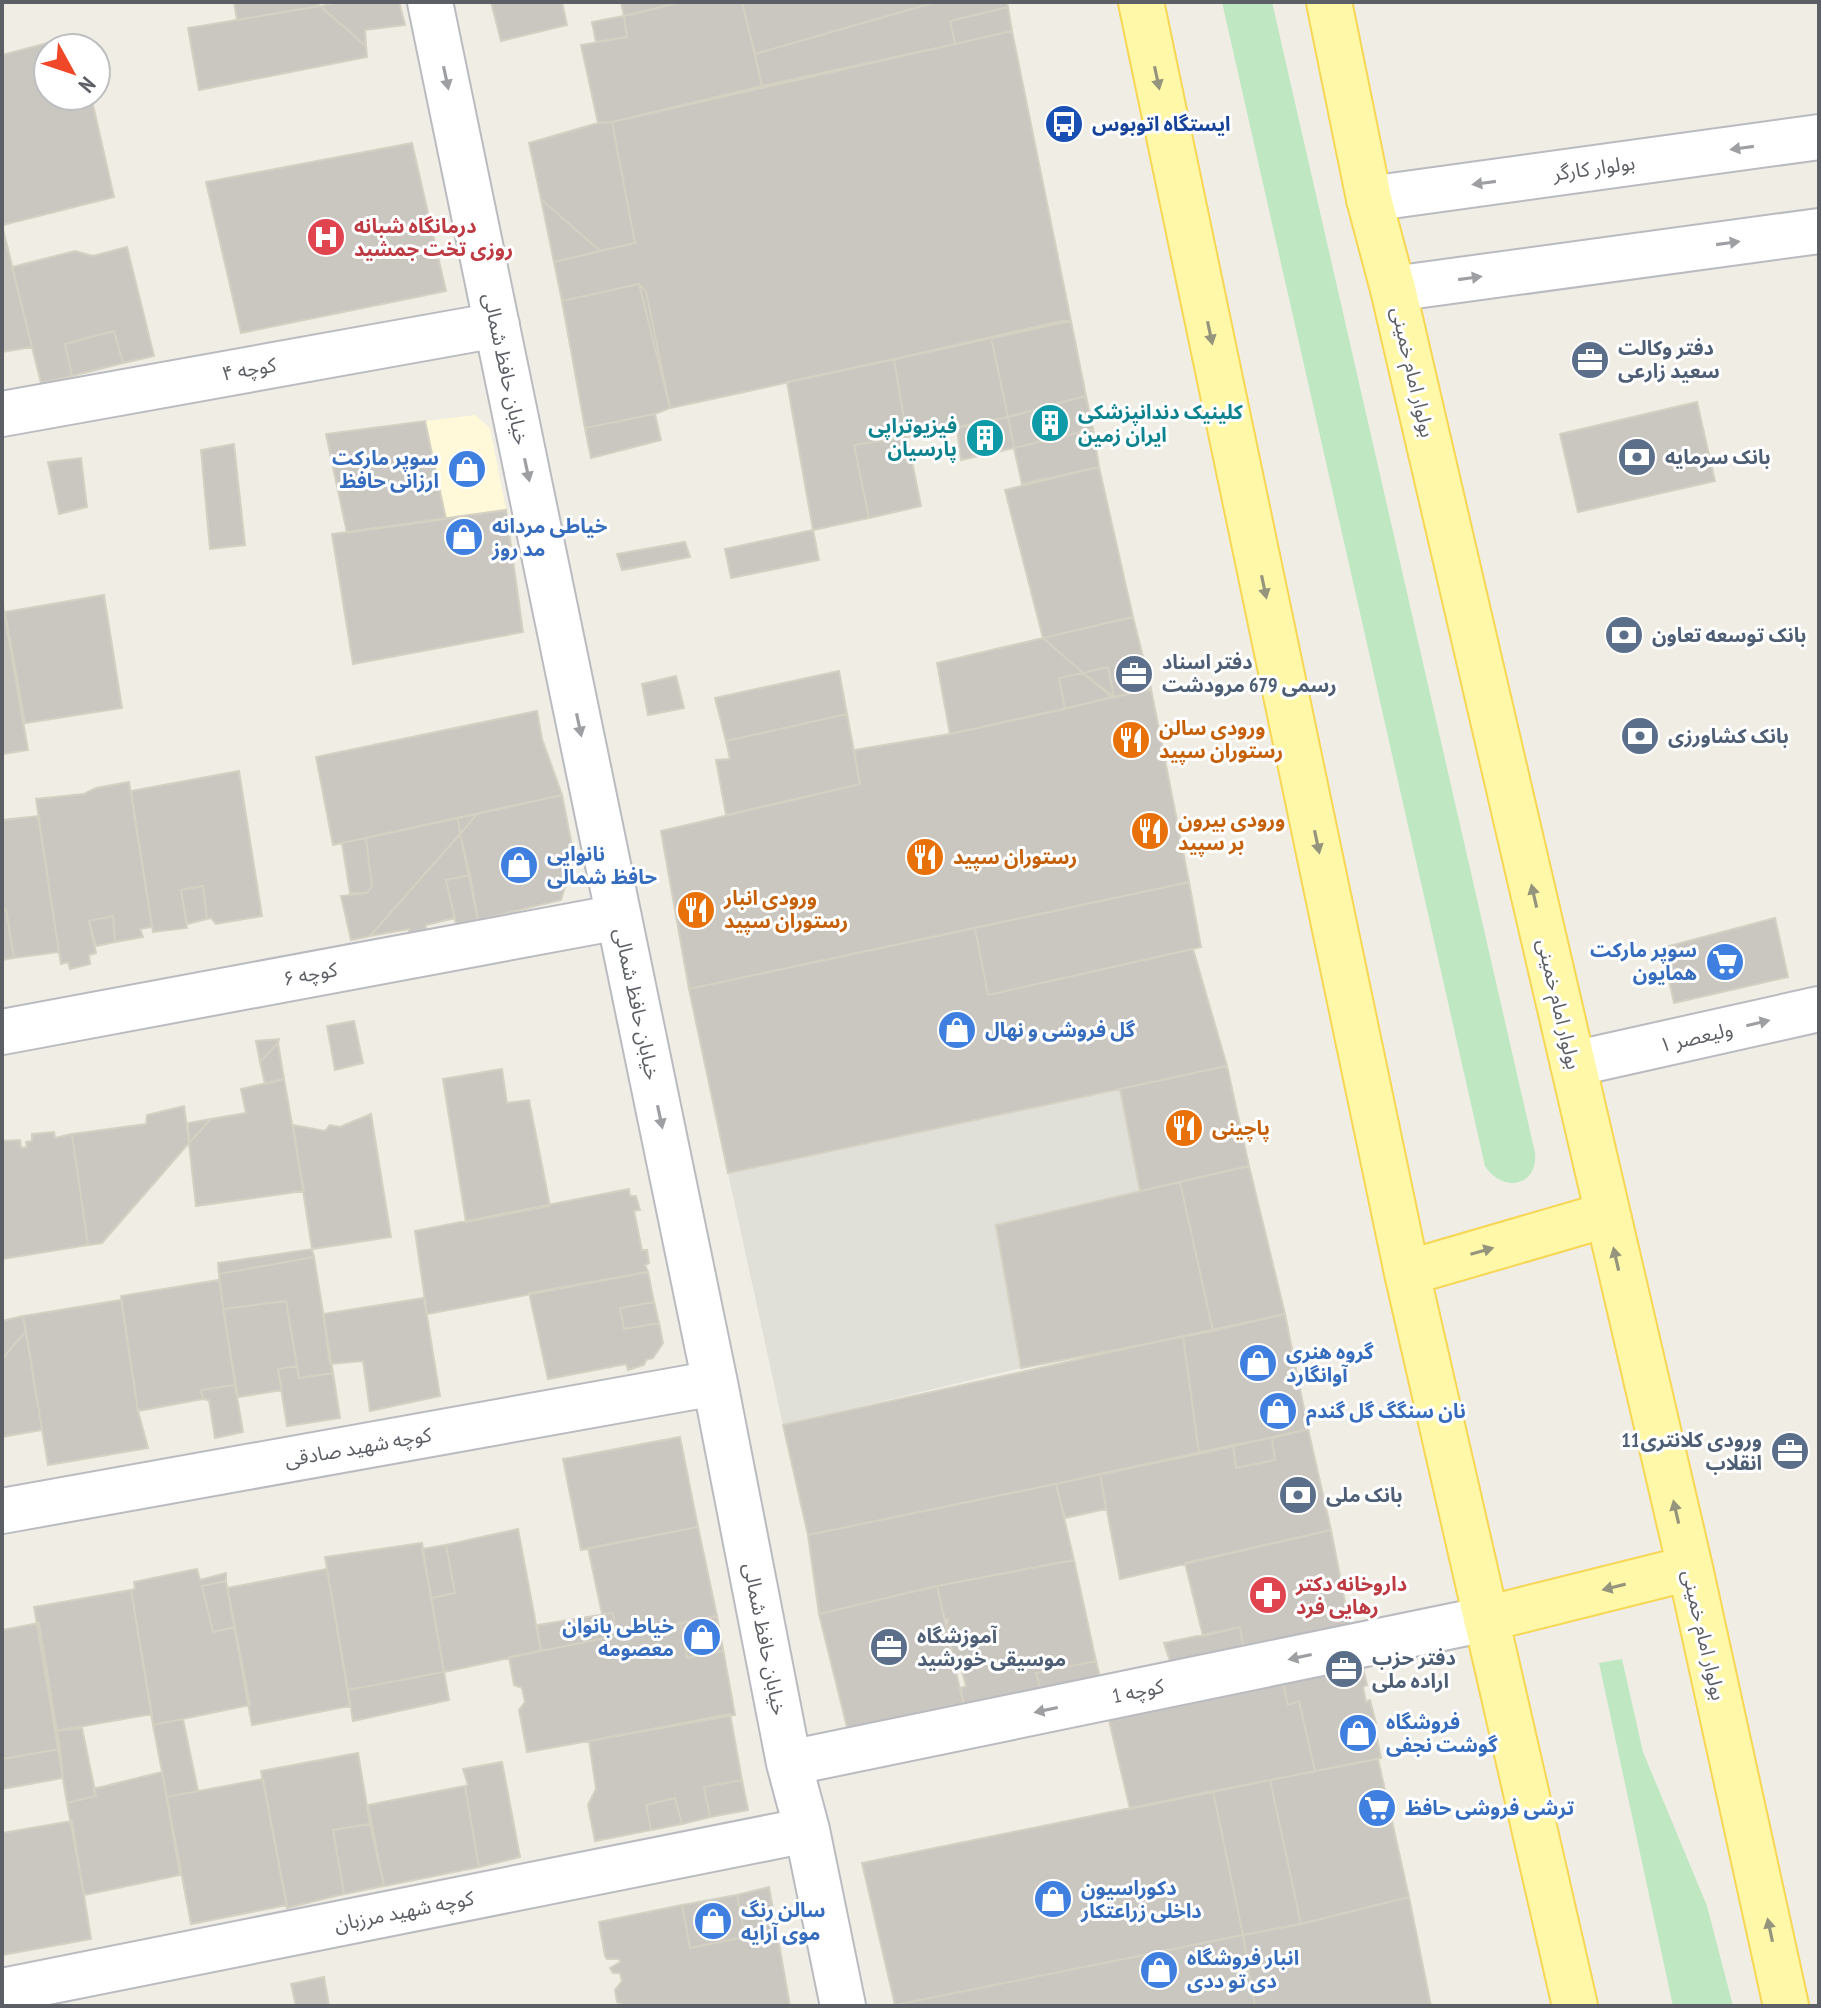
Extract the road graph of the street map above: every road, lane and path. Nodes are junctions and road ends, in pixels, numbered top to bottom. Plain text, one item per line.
1 (430, 2) edge
2 (1141, 2) edge
3 (1329, 2) edge
4 (1819, 137) edge
5 (1369, 199) junction
6 (1819, 231) edge
7 (1393, 289) junction
8 (497, 325) junction
9 (2, 414) edge
10 (619, 917) junction
11 (1819, 1009) edge
12 (2, 1032) edge
13 (1573, 1064) junction
14 (1606, 1215) junction
15 (1407, 1273) junction
16 (715, 1383) junction
17 (2, 1511) edge
18 (1690, 1568) junction
19 (1486, 1619) junction
20 (789, 1763) junction
21 (807, 1830) junction
22 (2, 1991) edge
23 (843, 2006) edge
24 (1575, 2006) edge
25 (1786, 2006) edge

1 -> 8 street, خیابان حافظ شمالی
2 -> 15 main road
3 - 5 main road, بولوار امام خمینی
4 -> 5 street, بولوار کارگر
5 - 7 main road, بولوار امام خمینی
7 -> 6 street
13 -> 7 main road, بولوار امام خمینی
8 - 9 street, کوچه ۴
8 -> 10 street, خیابان حافظ شمالی
10 - 12 street, کوچه ۶
10 -> 16 street, خیابان حافظ شمالی
13 -> 11 street, ولیعصر ۱
13 - 14 main road, بولوار امام خمینی
15 -> 14 main road
18 -> 14 main road, بولوار امام خمینی
15 - 19 main road
16 - 17 street, کوچه شهید صادقی
16 - 20 street, خیابان حافظ شمالی
18 -> 19 main road
25 -> 18 main road, بولوار امام خمینی
19 -> 20 street, کوچه 1
19 - 24 main road
20 - 21 street, خیابان حافظ شمالی
21 - 22 street, کوچه شهید مرزبان
21 - 23 street, خیابان حافظ شمالی

